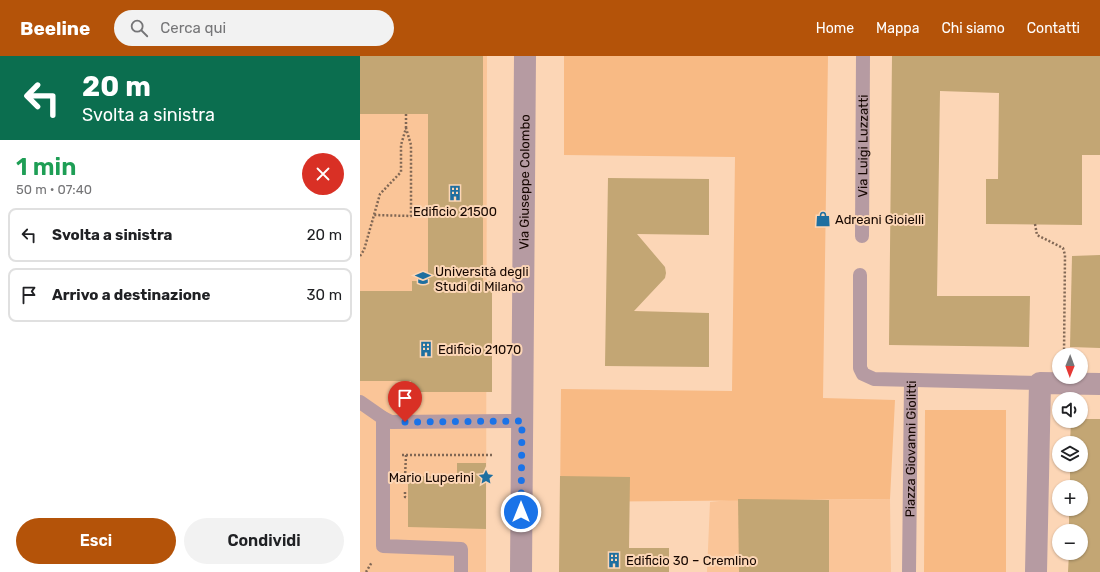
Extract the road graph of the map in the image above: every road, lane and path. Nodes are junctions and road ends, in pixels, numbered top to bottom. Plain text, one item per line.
1 (525, 56) edge
2 (863, 56) edge
3 (406, 114) dead end
4 (406, 128) junction
5 (374, 215) junction
6 (1035, 224) dead end
7 (862, 236) dead end
8 (360, 256) edge
9 (860, 275) dead end
10 (1064, 348) edge
11 (910, 381) junction
12 (1040, 383) junction
13 (1100, 384) edge
14 (360, 402) edge
15 (383, 418) junction
16 (522, 421) junction
17 (406, 455) dead end
18 (405, 479) dead end
19 (405, 491) dead end
20 (408, 497) dead end
21 (461, 572) edge
22 (520, 572) edge
23 (909, 572) edge
24 (1036, 572) edge

1 - 16 street, Via Giuseppe Colombo
2 - 7 lane, Via Luigi Luzzatti
3 - 4 path
4 - 5 path
4 - 5 path
5 - 8 path
6 - 10 path
9 - 11 lane
11 - 12 lane, Piazza Giovanni Giolitti
11 - 23 lane, Piazza Giovanni Giolitti
12 - 13 street
12 - 24 street
14 - 15 lane
15 - 16 lane
15 - 21 lane
16 - 22 street, Via Giuseppe Colombo
17 - 18 path
19 - 20 path

